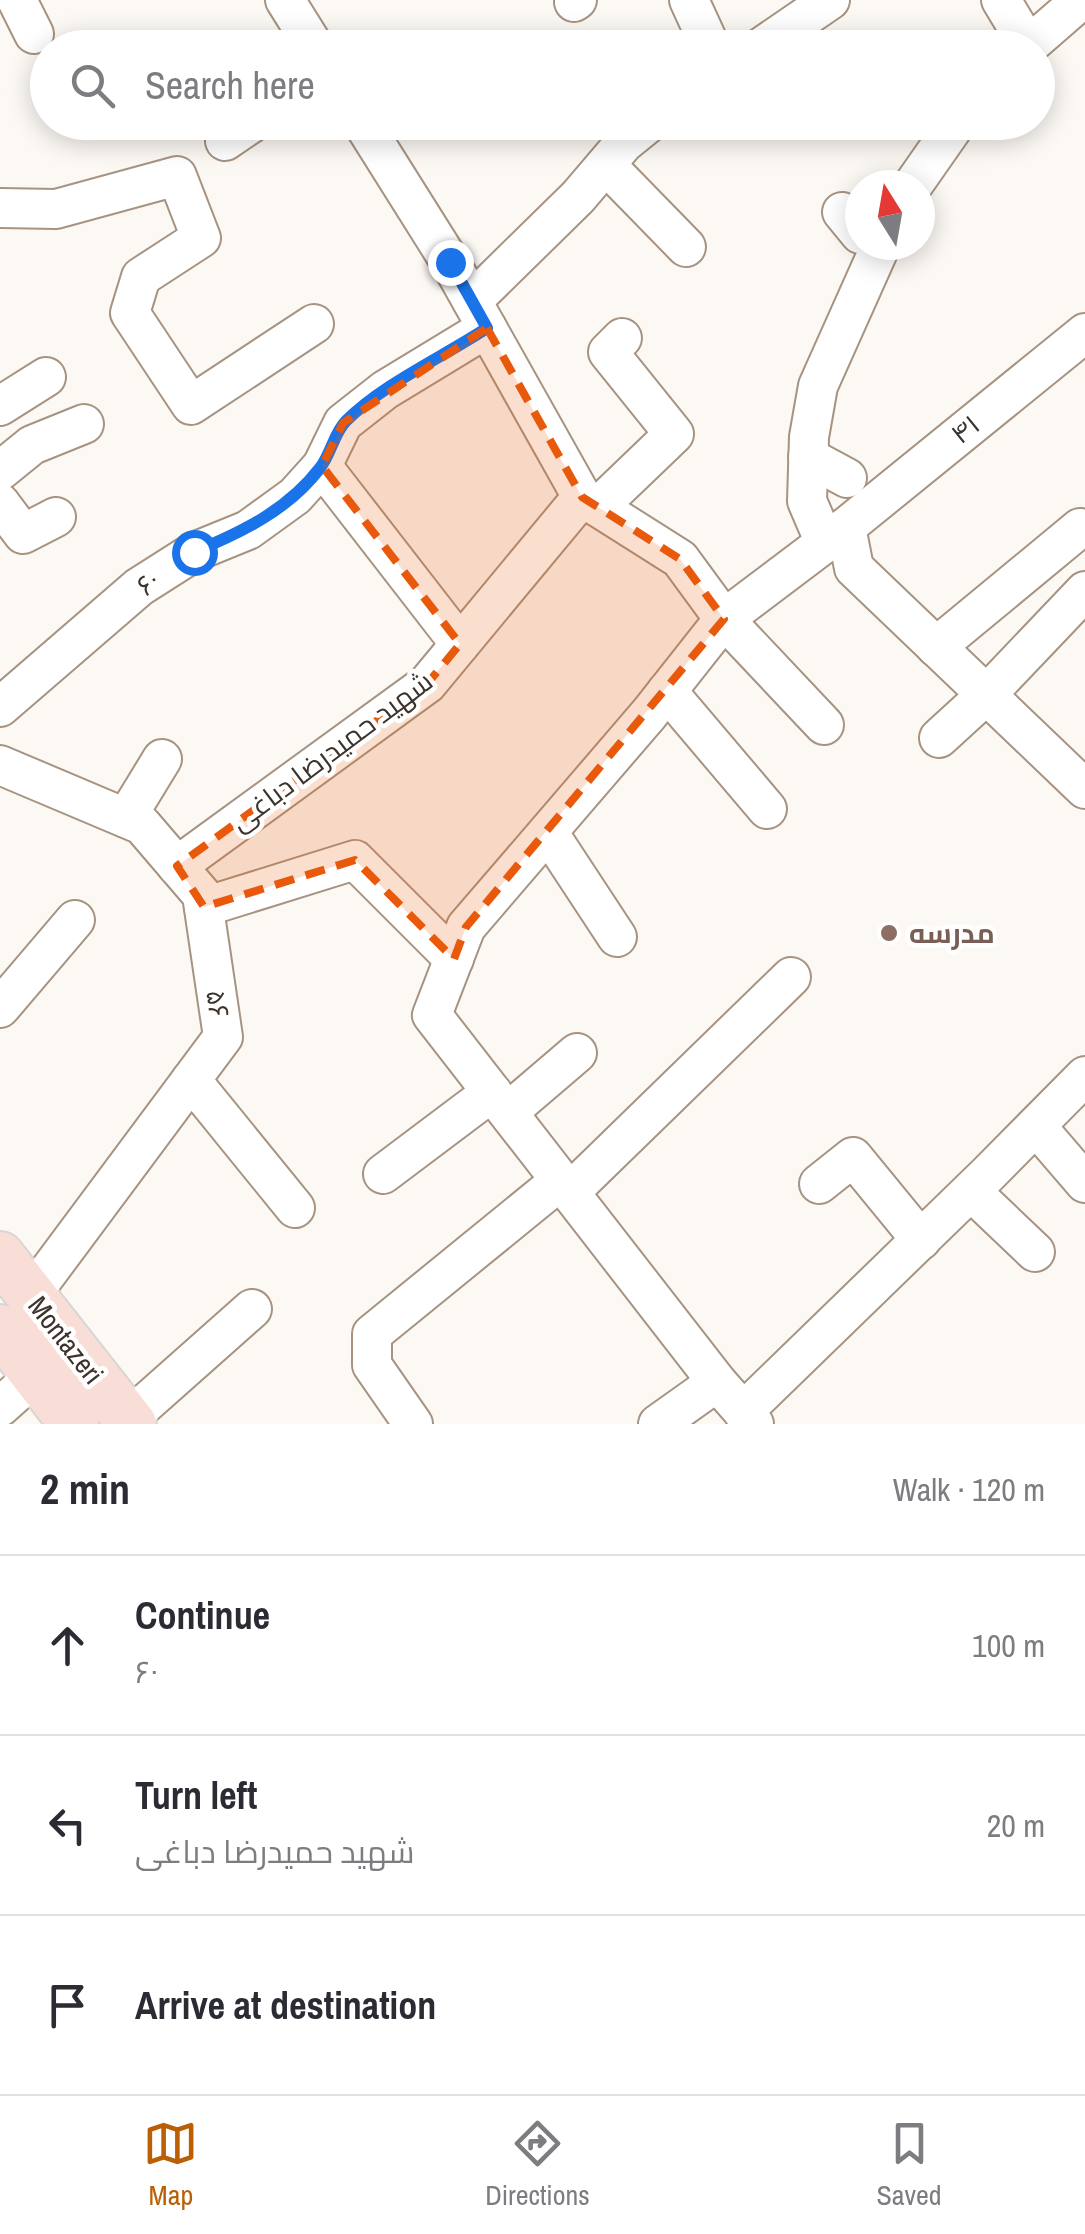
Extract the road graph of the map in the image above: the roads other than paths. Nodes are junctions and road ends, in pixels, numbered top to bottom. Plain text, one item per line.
1 (17, 0) edge
2 (285, 0) edge
3 (688, 0) edge
4 (830, 0) edge
5 (1001, 0) edge
6 (1082, 0) edge
7 (32, 30) edge
8 (304, 30) edge
9 (703, 30) edge
10 (786, 30) edge
11 (1018, 30) edge
12 (1046, 30) edge
13 (373, 140) edge
14 (619, 140) edge
15 (622, 140) edge
16 (944, 140) edge
17 (923, 170) edge
18 (0, 208) edge
19 (686, 246) dead end
20 (859, 260) edge
21 (480, 315) junction
22 (314, 324) dead end
23 (1085, 333) edge
24 (622, 338) dead end
25 (46, 378) dead end
26 (0, 406) edge
27 (84, 424) dead end
28 (808, 457) junction
29 (322, 466) junction
30 (0, 471) edge
31 (847, 478) dead end
32 (590, 502) junction
33 (0, 503) edge
34 (56, 516) dead end
35 (1080, 528) dead end
36 (836, 535) junction
37 (1085, 591) edge
38 (724, 619) junction
39 (460, 644) junction
40 (936, 647) junction
41 (668, 690) junction
42 (986, 695) junction
43 (0, 707) edge
44 (824, 725) dead end
45 (939, 738) dead end
46 (162, 759) dead end
47 (0, 765) edge
48 (1085, 789) edge
49 (768, 809) dead end
50 (126, 818) junction
51 (548, 832) junction
52 (177, 866) junction
53 (204, 907) junction
54 (75, 920) dead end
55 (617, 937) dead end
56 (454, 959) junction
57 (792, 977) dead end
58 (0, 1008) edge
59 (576, 1054) dead end
60 (1085, 1076) edge
61 (191, 1080) junction
62 (500, 1102) junction
63 (1036, 1126) junction
64 (383, 1174) dead end
65 (1085, 1183) edge
66 (820, 1184) dead end
67 (565, 1186) junction
68 (971, 1191) junction
69 (295, 1208) dead end
70 (921, 1240) junction
71 (1036, 1252) dead end
72 (0, 1256) edge
73 (252, 1309) dead end
74 (15, 1312) edge
75 (36, 1375) junction
76 (718, 1382) junction
77 (0, 1407) edge
78 (749, 1418) edge
79 (130, 1422) edge
80 (74, 1424) edge
81 (413, 1424) edge
82 (658, 1424) edge

1 - 7 street
2 - 8 street
3 - 9 street
4 - 10 street
5 - 11 street
6 - 12 street
13 - 21 street
14 - 21 street, ۶۰
15 - 19 street
16 - 17 street
18 - 22 street
20 - 28 street
21 - 29 street, ۶۰
21 - 32 street
23 - 36 street, ۴۱
24 - 32 street, شهید حمیدرضا دباغی
25 - 26 street
27 - 30 street
28 - 31 street
28 - 36 street
29 - 39 street
29 - 43 street, ۶۰
32 - 38 street
32 - 39 street, شهید حمیدرضا دباغی
33 - 34 street
35 - 40 street
36 - 38 street, ۴۱
36 - 40 street
37 - 42 street
38 - 41 street, ۴۱
38 - 44 street
39 - 52 street, شهید حمیدرضا دباغی
40 - 42 street
41 - 49 street
41 - 51 street, ۴۱
42 - 45 street
42 - 48 street
46 - 50 street
47 - 50 street, ۵۶
50 - 52 street, ۵۶
51 - 55 street
51 - 56 street, ۴۱
52 - 53 street, ۵۶
53 - 56 street
53 - 61 street, ۵۶
54 - 58 street
56 - 62 street, ۴۱
57 - 67 street
59 - 62 street
60 - 63 street
61 - 69 street
61 - 74 street, ۵۶
62 - 64 street
62 - 67 street
63 - 65 street
63 - 68 street
66 - 70 street
67 - 76 street
67 - 81 street
68 - 70 street
68 - 71 street
70 - 78 street
72 - 74 main road, Montazeri
73 - 79 street
74 - 75 main road, Montazeri
74 - 79 main road, Montazeri
75 - 77 street
75 - 80 main road, Montazeri
76 - 78 street
76 - 82 street

